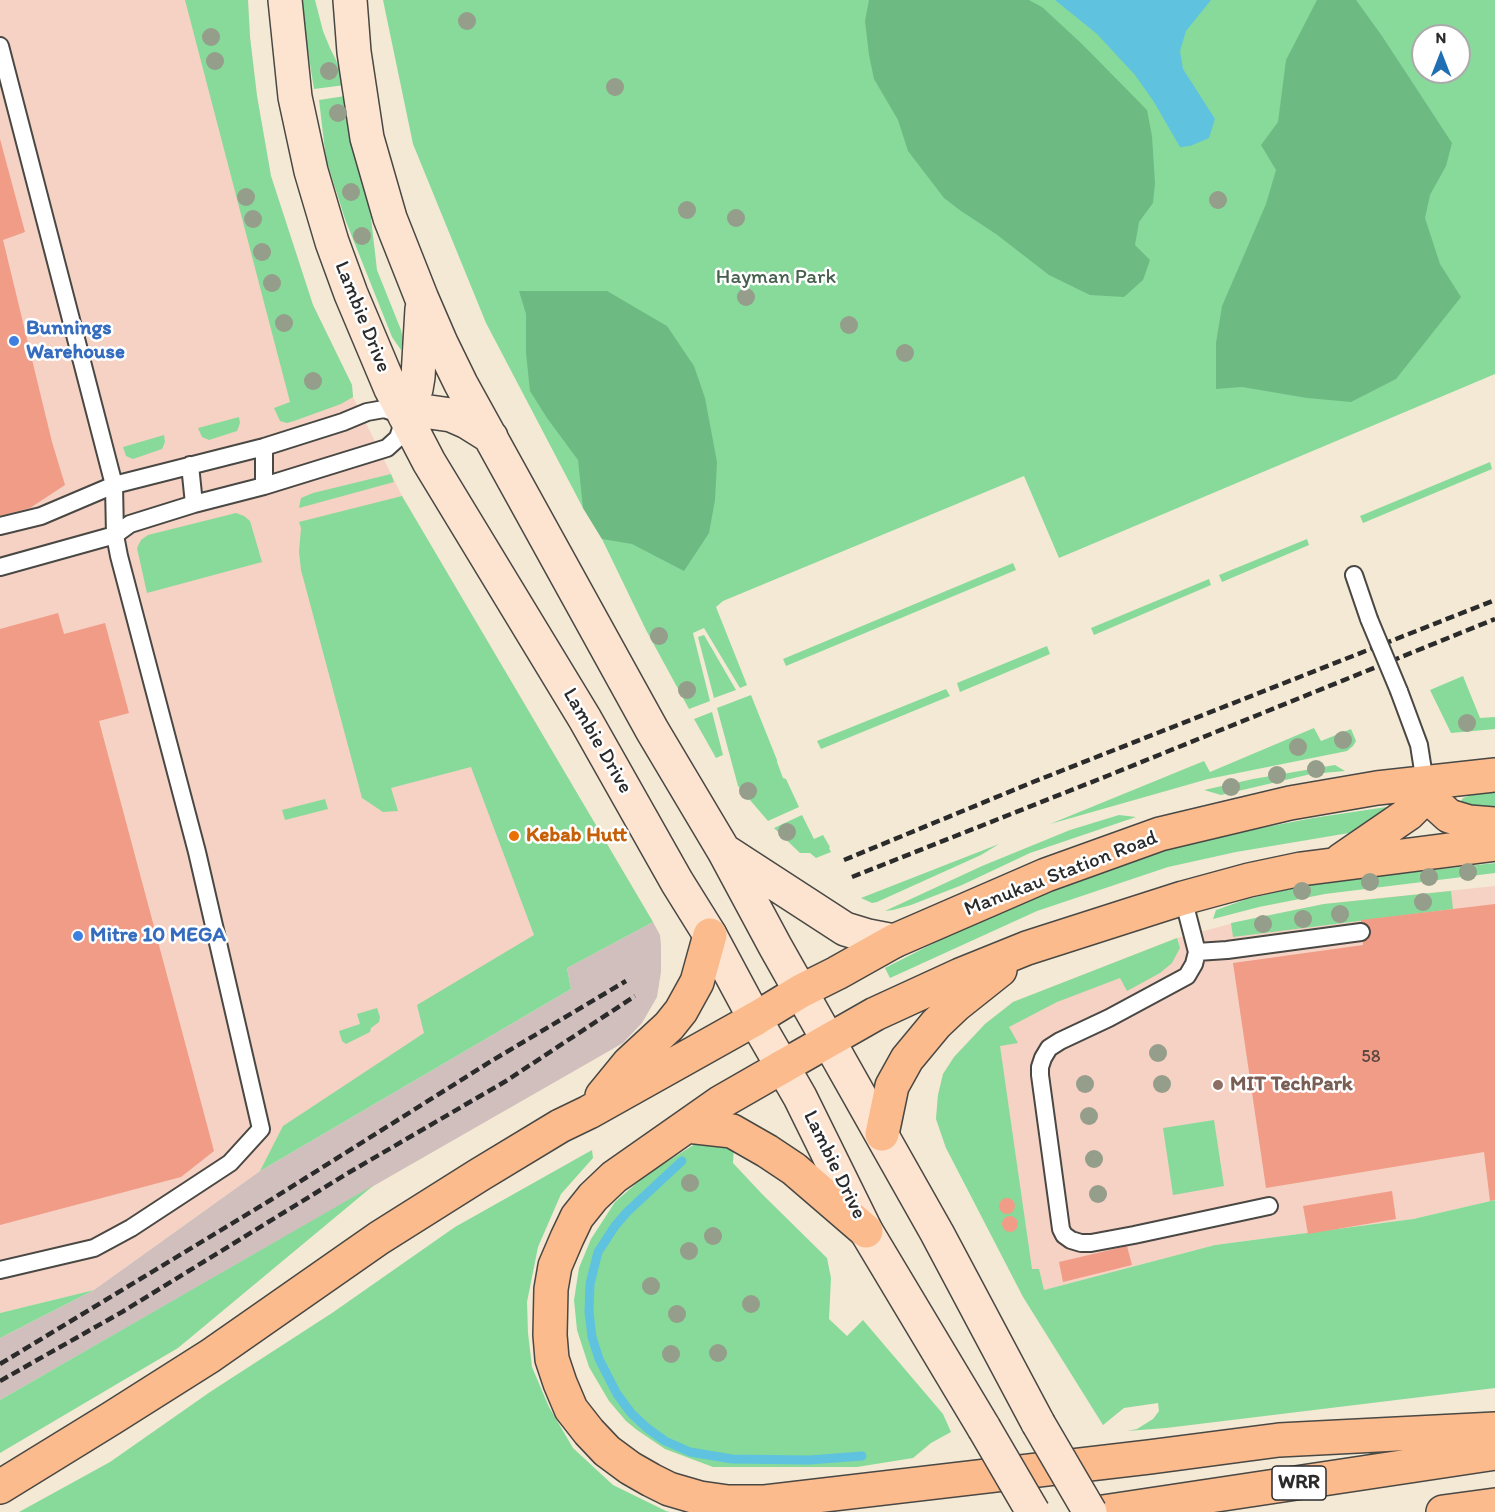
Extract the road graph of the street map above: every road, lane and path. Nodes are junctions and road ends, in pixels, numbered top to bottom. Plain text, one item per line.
1 (285, 0) edge
2 (350, 0) edge
3 (0, 46) edge
4 (422, 299) junction
5 (405, 416) junction
6 (491, 437) junction
7 (264, 447) junction
8 (190, 465) junction
9 (114, 485) junction
10 (264, 486) junction
11 (194, 504) junction
12 (0, 526) edge
13 (115, 535) junction
14 (0, 567) edge
15 (1354, 575) dead end
16 (1495, 776) edge
17 (1425, 783) junction
18 (1495, 824) edge
19 (1495, 844) edge
20 (724, 851) junction
21 (1336, 864) junction
22 (1183, 898) junction
23 (1361, 932) dead end
24 (710, 935) junction
25 (894, 941) junction
26 (1027, 948) junction
27 (1197, 952) junction
28 (801, 991) junction
29 (754, 1019) junction
30 (829, 1040) junction
31 (782, 1067) junction
32 (589, 1112) junction
33 (687, 1125) junction
34 (882, 1134) junction
35 (1269, 1206) dead end
36 (866, 1231) junction
37 (0, 1270) edge
38 (1495, 1430) edge
39 (1495, 1453) edge
40 (0, 1487) edge
41 (1495, 1505) edge
42 (1033, 1512) edge
43 (1090, 1512) edge
44 (1103, 1512) edge
45 (1443, 1512) edge

1 - 5 main road, Lambie Drive
2 - 4 main road
3 - 9 lane
4 - 5 main road
4 - 6 main road
5 - 6 main road
5 - 7 lane
5 - 10 lane
5 - 24 main road, Lambie Drive
6 - 20 main road
7 - 8 lane
7 - 10 lane
8 - 9 lane
8 - 11 lane
9 - 12 lane
9 - 13 lane
10 - 11 lane
11 - 13 lane
13 - 14 lane
13 - 37 lane
15 - 17 lane, bridge
16 - 17 main road, Manukau Station Road
17 - 18 main road
17 - 21 main road
17 - 25 main road, Manukau Station Road
19 - 21 main road
20 - 25 main road
20 - 28 main road
21 - 22 main road
22 - 26 main road
22 - 27 lane
23 - 27 lane
24 - 29 main road, Lambie Drive
24 - 32 main road
25 - 28 main road, Manukau Station Road
26 - 30 main road
26 - 34 main road
27 - 35 lane
28 - 29 main road, Manukau Station Road
28 - 30 main road
29 - 31 main road, Lambie Drive
29 - 32 main road, Manukau Station Road
30 - 31 main road
30 - 34 main road
31 - 33 main road
31 - 36 main road, Lambie Drive
32 - 40 main road, Manukau Station Road
33 - 36 main road
33 - 38 main road
34 - 43 main road, bridge
36 - 42 main road, Lambie Drive, bridge
39 - 44 main road, WRR
41 - 45 main road

